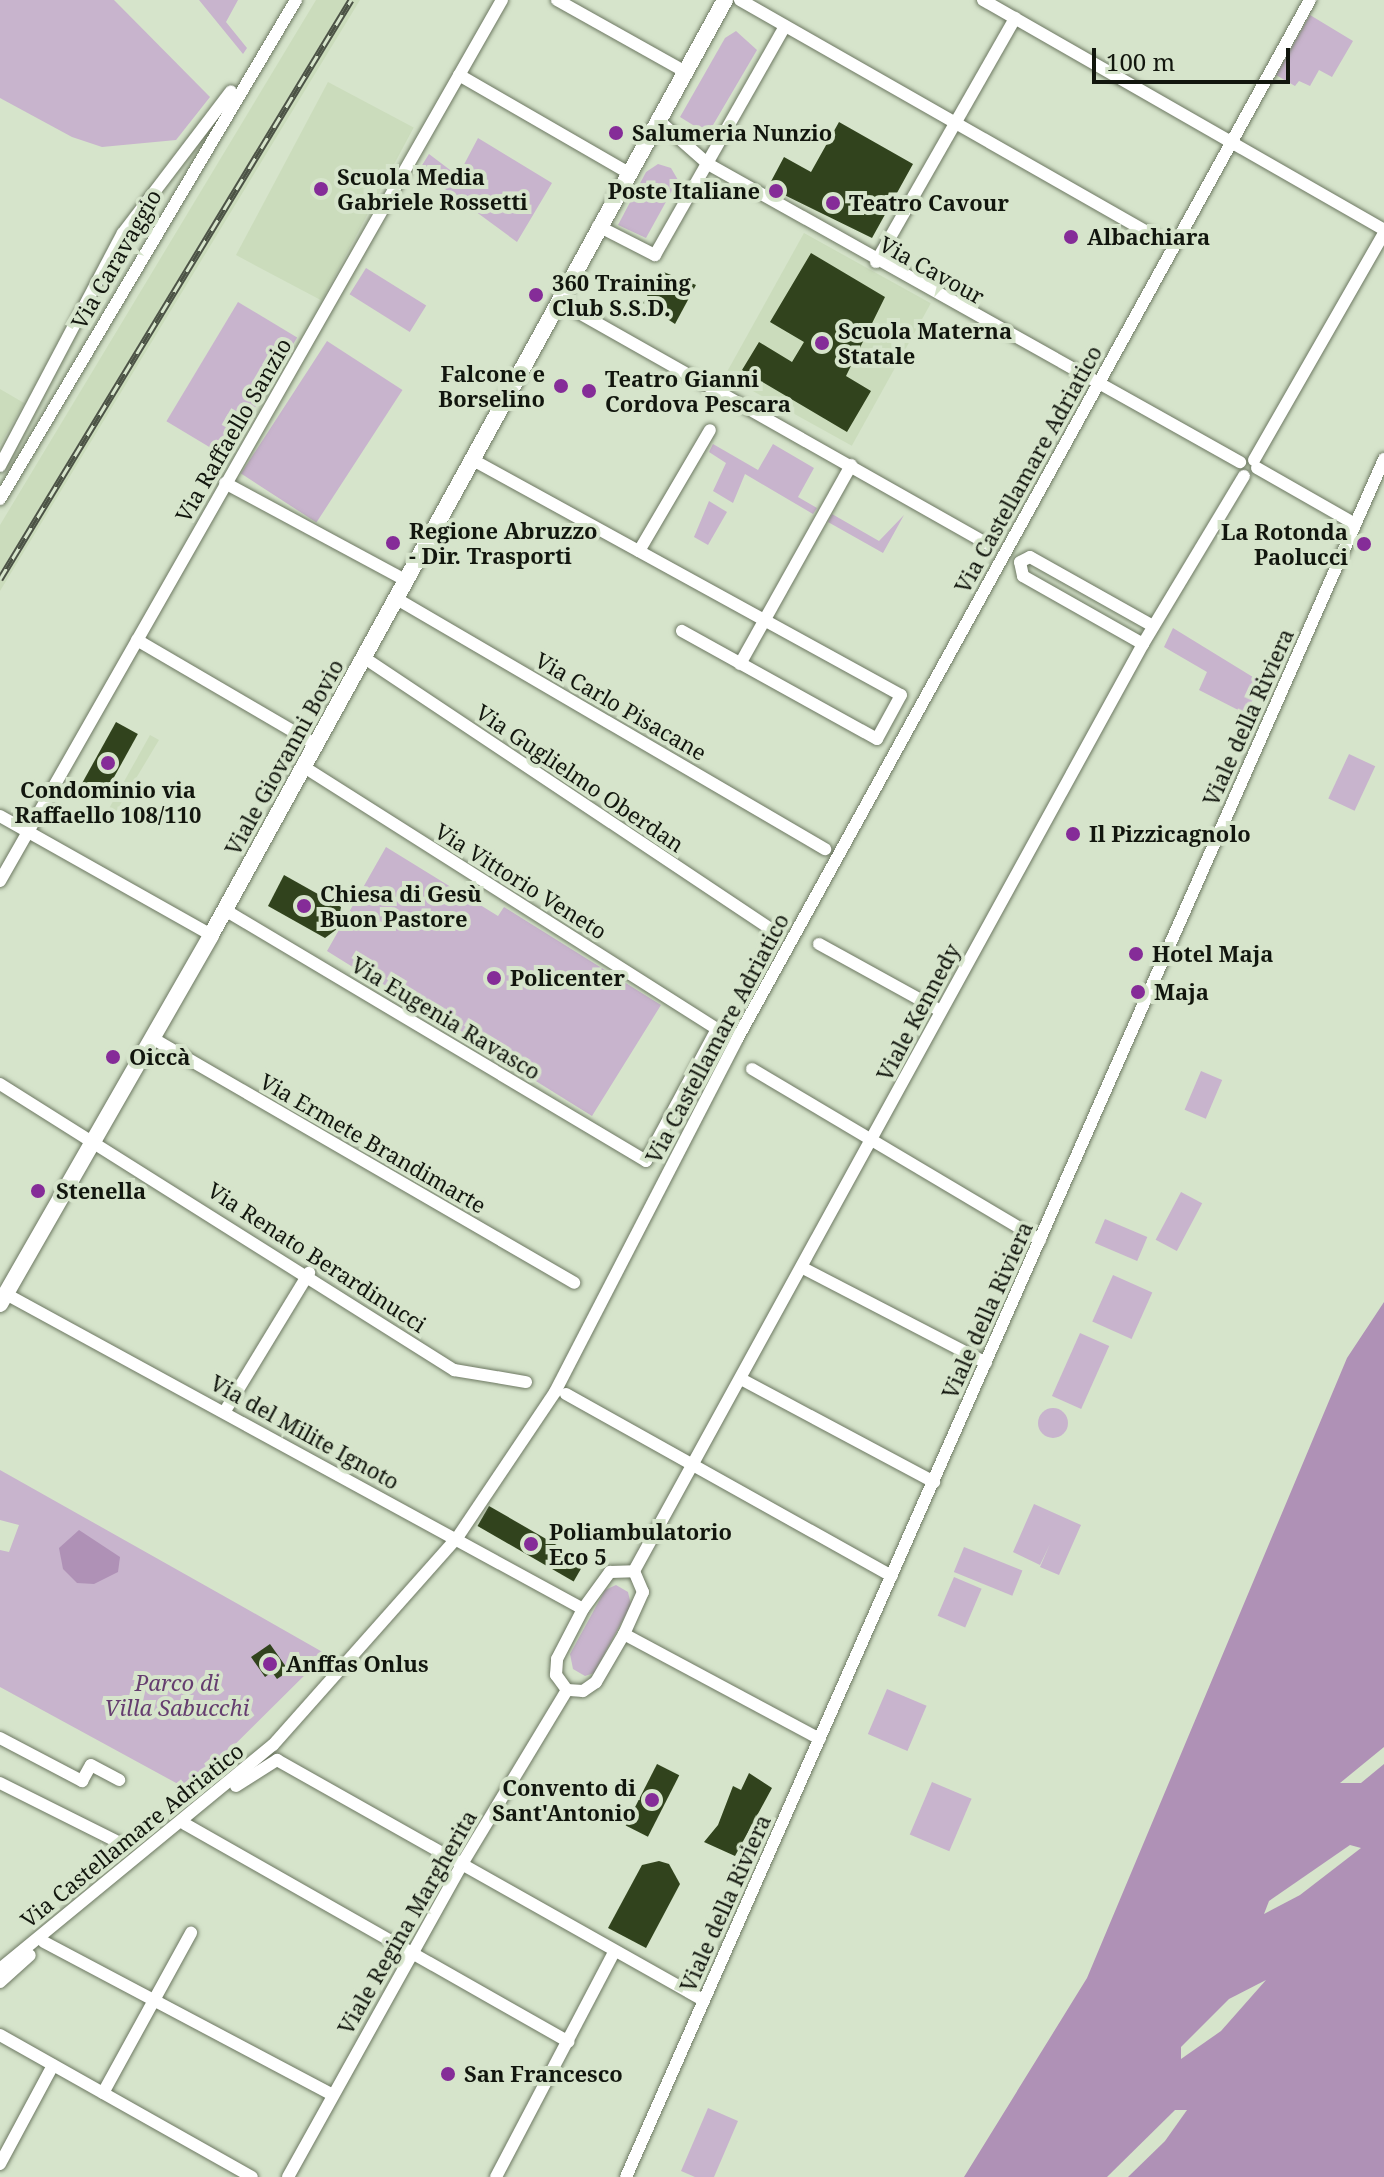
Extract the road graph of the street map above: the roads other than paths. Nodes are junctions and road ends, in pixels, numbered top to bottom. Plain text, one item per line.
1 (296, 0) edge
2 (502, 0) edge
3 (557, 0) edge
4 (725, 0) edge
5 (740, 0) edge
6 (983, 0) edge
7 (1310, 0) edge
8 (1015, 18) junction
9 (785, 26) junction
10 (270, 40) junction
11 (684, 71) junction
12 (459, 75) junction
13 (657, 119) junction
14 (954, 120) junction
15 (1231, 141) junction
16 (708, 164) junction
17 (627, 172) junction
18 (598, 226) junction
19 (1384, 232) edge
20 (1158, 238) dead end
21 (876, 262) junction
22 (558, 301) junction
23 (1097, 384) junction
24 (710, 430) dead end
25 (1384, 459) edge
26 (473, 460) junction
27 (1256, 464) junction
28 (851, 465) junction
29 (0, 466) edge
30 (1242, 469) junction
31 (225, 483) junction
32 (0, 499) edge
33 (1355, 524) junction
34 (988, 544) dead end
35 (639, 551) junction
36 (407, 581) junction
37 (397, 599) junction
38 (764, 621) junction
39 (1153, 626) junction
40 (682, 631) dead end
41 (137, 640) junction
42 (1143, 644) junction
43 (363, 657) junction
44 (740, 664) junction
45 (315, 744) junction
46 (303, 766) junction
47 (0, 816) edge
48 (27, 832) junction
49 (825, 849) dead end
50 (0, 881) edge
51 (225, 910) junction
52 (775, 932) dead end
53 (211, 935) junction
54 (819, 944) dead end
55 (939, 1010) junction
56 (152, 1038) junction
57 (752, 1069) dead end
58 (0, 1084) edge
59 (95, 1139) junction
60 (872, 1145) junction
61 (646, 1161) joint
62 (1040, 1240) junction
63 (803, 1268) junction
64 (309, 1273) junction
65 (574, 1283) dead end
66 (3, 1299) edge
67 (986, 1363) junction
68 (741, 1379) junction
69 (526, 1382) dead end
70 (566, 1394) dead end
71 (225, 1411) junction
72 (694, 1465) junction
73 (934, 1482) junction
74 (457, 1538) junction
75 (634, 1571) junction
76 (892, 1576) junction
77 (583, 1609) junction
78 (624, 1634) junction
79 (567, 1690) junction
80 (0, 1738) edge
81 (820, 1739) junction
82 (119, 1780) dead end
83 (0, 1783) edge
84 (185, 1824) junction
85 (124, 1845) dead end
86 (462, 1864) junction
87 (191, 1933) dead end
88 (44, 1942) junction
89 (614, 1952) junction
90 (412, 1954) junction
91 (0, 1969) edge
92 (0, 1982) edge
93 (154, 1998) junction
94 (704, 2001) junction
95 (0, 2035) edge
96 (568, 2042) junction
97 (53, 2065) junction
98 (103, 2093) junction
99 (331, 2094) junction
100 (0, 2164) edge
101 (252, 2177) edge
102 (288, 2177) edge
103 (496, 2177) edge
104 (626, 2177) edge

1 - 10 street, Via Caravaggio
2 - 12 street, Via Raffaello Sanzio
3 - 11 street
4 - 11 main road, Viale Giovanni Bovio
5 - 9 street
6 - 8 street
7 - 15 street, Via Castellamare Adriatico
8 - 14 street
8 - 15 street
9 - 14 street
9 - 16 street
10 - 29 street, Via Caravaggio
10 - 32 street, Via Caravaggio
11 - 13 main road, Viale Giovanni Bovio
12 - 17 street
12 - 31 street, Via Raffaello Sanzio
13 - 16 street, Via Cavour
13 - 17 main road, Viale Giovanni Bovio
14 - 20 street
14 - 21 street
15 - 19 street
15 - 23 street, Via Castellamare Adriatico
16 - 18 street
16 - 21 street, Via Cavour
17 - 18 main road, Viale Giovanni Bovio
18 - 22 main road, Viale Giovanni Bovio
19 - 27 street
21 - 23 street, Via Cavour
22 - 26 main road, Viale Giovanni Bovio
22 - 28 street
23 - 30 street, Via Cavour
23 - 74 street, Via Castellamare Adriatico
24 - 35 street
25 - 33 street, Viale della Riviera
26 - 35 street
26 - 36 main road, Viale Giovanni Bovio
27 - 30 street
27 - 33 street
28 - 34 street
28 - 38 street
30 - 39 street, Viale Kennedy
31 - 36 street
31 - 41 street, Via Raffaello Sanzio
33 - 62 street, Viale della Riviera
35 - 38 street
36 - 37 main road, Viale Giovanni Bovio
37 - 43 main road, Viale Giovanni Bovio
37 - 49 street, Via Carlo Pisacane
38 - 44 street
38 - 44 street
39 - 42 street, Viale Kennedy
39 - 42 street
40 - 44 street
41 - 45 street
41 - 48 street, Via Raffaello Sanzio
42 - 55 street, Viale Kennedy
43 - 45 main road, Viale Giovanni Bovio
43 - 52 street, Via Guglielmo Oberdan
45 - 46 main road, Viale Giovanni Bovio
46 - 51 main road, Viale Giovanni Bovio
46 - 61 street, Via Vittorio Veneto
47 - 48 street
48 - 50 street, Via Raffaello Sanzio
48 - 53 street
51 - 53 main road, Viale Giovanni Bovio
51 - 61 street, Via Eugenia Ravasco
53 - 56 main road, Viale Giovanni Bovio
54 - 55 street
55 - 60 street, Viale Kennedy
56 - 59 main road, Viale Giovanni Bovio
56 - 65 street, Via Ermete Brandimarte
57 - 60 street
58 - 59 street, Via Renato Berardinucci
59 - 64 street, Via Renato Berardinucci
59 - 66 main road, Viale Giovanni Bovio
60 - 62 street
60 - 63 street, Viale Kennedy
62 - 67 street, Viale della Riviera
63 - 67 street
63 - 68 street, Viale Kennedy
64 - 69 street, Via Renato Berardinucci
64 - 71 street
66 - 71 street, Via del Milite Ignoto
67 - 73 street, Viale della Riviera
68 - 72 street, Viale Kennedy
68 - 73 street
70 - 72 street
71 - 74 street, Via del Milite Ignoto
72 - 75 street, Viale Kennedy
72 - 76 street
73 - 76 street, Viale della Riviera
74 - 77 street, Via del Milite Ignoto
74 - 91 street, Via Castellamare Adriatico
75 - 77 street
75 - 78 street
76 - 81 street, Viale della Riviera
77 - 79 street
78 - 79 street
78 - 81 street
79 - 86 street, Viale Regina Margherita
80 - 82 street
81 - 94 street, Viale della Riviera
83 - 85 street
84 - 86 street
84 - 88 street
84 - 90 street
86 - 89 street
86 - 90 street, Viale Regina Margherita
87 - 93 street
88 - 92 street
88 - 93 street
89 - 94 street
89 - 96 street
90 - 96 street
90 - 99 street, Viale Regina Margherita
93 - 98 street
93 - 99 street
94 - 104 street, Viale della Riviera
95 - 97 street
96 - 103 street
97 - 98 street
97 - 100 street
98 - 101 street
99 - 102 street, Viale Regina Margherita

